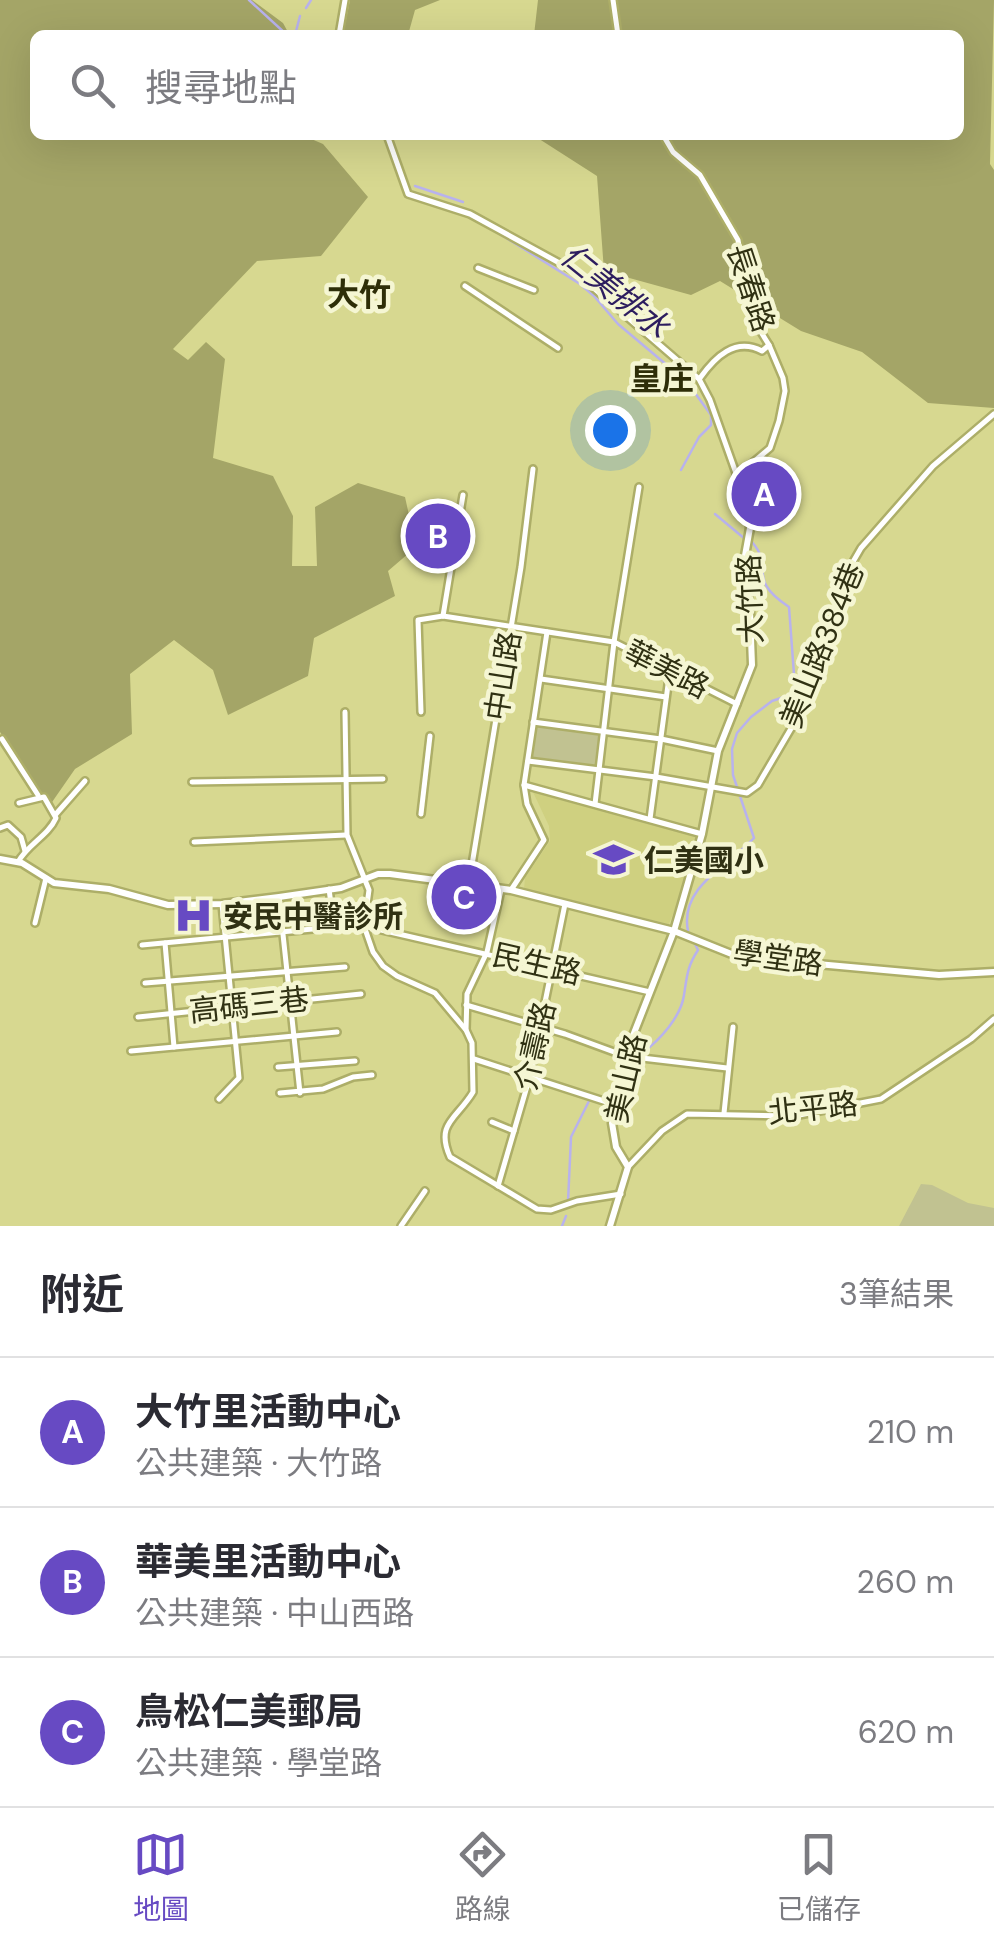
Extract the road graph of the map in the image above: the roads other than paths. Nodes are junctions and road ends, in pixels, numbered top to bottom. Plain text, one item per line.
1 (345, 0) edge
2 (613, 0) edge
3 (339, 30) edge
4 (617, 30) edge
5 (389, 140) edge
6 (665, 140) edge
7 (478, 268) dead end
8 (466, 286) dead end
9 (534, 290) dead end
10 (769, 345) junction
11 (558, 348) dead end
12 (699, 379) junction
13 (994, 414) edge
14 (533, 469) dead end
15 (737, 476) junction
16 (639, 487) dead end
17 (464, 495) dead end
18 (443, 616) junction
19 (511, 626) junction
20 (547, 632) junction
21 (614, 642) junction
22 (670, 670) junction
23 (541, 680) junction
24 (609, 689) junction
25 (666, 697) junction
26 (737, 704) junction
27 (344, 712) dead end
28 (421, 712) dead end
29 (533, 722) junction
30 (604, 731) junction
31 (430, 736) dead end
32 (661, 738) junction
33 (2, 739) edge
34 (718, 751) junction
35 (528, 761) junction
36 (599, 769) junction
37 (656, 777) junction
38 (344, 780) junction
39 (382, 780) dead end
40 (85, 781) dead end
41 (192, 782) dead end
42 (524, 785) junction
43 (713, 785) junction
44 (38, 796) junction
45 (20, 803) dead end
46 (595, 804) junction
47 (56, 814) junction
48 (420, 814) dead end
49 (650, 819) junction
50 (0, 828) edge
51 (347, 834) junction
52 (702, 834) junction
53 (194, 842) dead end
54 (24, 851) junction
55 (0, 859) edge
56 (18, 862) junction
57 (366, 877) junction
58 (46, 878) junction
59 (469, 884) junction
60 (502, 888) junction
61 (329, 890) junction
62 (511, 890) junction
63 (279, 897) junction
64 (222, 904) junction
65 (566, 904) junction
66 (35, 923) dead end
67 (364, 926) junction
68 (674, 930) junction
69 (283, 932) junction
70 (225, 939) junction
71 (166, 943) junction
72 (142, 945) dead end
73 (487, 952) junction
74 (346, 967) dead end
75 (552, 967) junction
76 (287, 972) junction
77 (994, 972) edge
78 (229, 976) junction
79 (169, 981) junction
80 (145, 984) dead end
81 (650, 992) junction
82 (361, 994) dead end
83 (290, 1001) junction
84 (466, 1004) junction
85 (232, 1008) junction
86 (171, 1013) junction
87 (138, 1017) dead end
88 (994, 1019) edge
89 (540, 1026) junction
90 (733, 1027) dead end
91 (466, 1030) junction
92 (337, 1032) dead end
93 (294, 1036) junction
94 (236, 1042) junction
95 (174, 1047) junction
96 (131, 1051) dead end
97 (625, 1056) junction
98 (474, 1059) junction
99 (354, 1061) dead end
100 (297, 1066) junction
101 (278, 1067) dead end
102 (727, 1068) junction
103 (372, 1075) dead end
104 (530, 1076) junction
105 (280, 1093) dead end
106 (300, 1093) junction
107 (218, 1100) dead end
108 (614, 1104) junction
109 (724, 1113) junction
110 (492, 1122) dead end
111 (514, 1132) junction
112 (628, 1168) junction
113 (498, 1186) junction
114 (425, 1191) dead end
115 (621, 1194) junction
116 (400, 1226) edge
117 (610, 1226) edge

1 - 3 street
2 - 4 street
5 - 12 street, 大竹路
6 - 10 street, 長春路
7 - 9 street
8 - 11 street
10 - 12 street, 長春路
10 - 15 street, 長春路
12 - 15 street, 大竹路
13 - 43 street, 美山路384巷
14 - 19 street, 中山路
15 - 26 street, 大竹路
16 - 21 street
17 - 18 street
18 - 19 street, 華美路
18 - 28 street, 華美路
19 - 20 street, 華美路
19 - 59 street, 中山路
20 - 21 street, 華美路
20 - 23 street
21 - 22 street, 華美路
21 - 24 street
22 - 25 street
22 - 26 street, 華美路
23 - 24 street
23 - 29 street
24 - 25 street
24 - 30 street
25 - 32 street
26 - 34 street, 大竹路
27 - 38 street
29 - 30 street
29 - 35 street
30 - 32 street
30 - 36 street
31 - 48 street
32 - 34 street
32 - 37 street
33 - 44 street
34 - 43 street, 大竹路
35 - 36 street
35 - 42 street
36 - 37 street
36 - 46 street
37 - 43 street
37 - 49 street
38 - 39 street
38 - 41 street
38 - 51 street
40 - 47 street
42 - 46 street
42 - 62 street
43 - 52 street, 大竹路
44 - 45 street
44 - 47 street
46 - 49 street
47 - 54 street
49 - 52 street
50 - 54 street
51 - 53 street
51 - 57 street
52 - 68 street, 大竹路
54 - 56 street
55 - 56 street
56 - 58 street, 學堂路
57 - 59 street, 學堂路
57 - 61 street, 學堂路
57 - 67 street
58 - 64 street, 學堂路
58 - 66 street
59 - 60 street, 學堂路
60 - 62 street, 學堂路
60 - 73 street
61 - 63 street, 學堂路
61 - 69 street
62 - 65 street, 學堂路
63 - 64 street, 學堂路
63 - 69 street
64 - 70 street
65 - 68 street, 學堂路
65 - 75 street, 介壽路
67 - 73 street, 民生路
67 - 91 street
68 - 77 street, 學堂路
68 - 81 street, 美山路
69 - 70 street
69 - 76 street
70 - 71 street
70 - 78 street
71 - 72 street
71 - 79 street
73 - 75 street, 民生路
73 - 84 street
74 - 76 street
75 - 81 street, 民生路
75 - 89 street, 介壽路
76 - 78 street
76 - 83 street
78 - 79 street
78 - 85 street
79 - 80 street
79 - 86 street
81 - 97 street, 美山路
82 - 83 street, 高碼三巷
83 - 85 street, 高碼三巷
83 - 93 street
84 - 89 street
84 - 91 street
85 - 86 street, 高碼三巷
85 - 94 street
86 - 87 street, 高碼三巷
86 - 95 street
88 - 109 street, 北平路
89 - 97 street
89 - 104 street, 介壽路
90 - 102 street
91 - 98 street
92 - 93 street
93 - 94 street
93 - 100 street
94 - 95 street
94 - 107 street
95 - 96 street
97 - 102 street
97 - 108 street, 美山路
98 - 104 street
98 - 113 street
99 - 100 street
100 - 101 street
100 - 106 street
102 - 109 street
103 - 106 street
104 - 108 street
104 - 111 street, 介壽路
105 - 106 street
108 - 112 street, 美山路
109 - 112 street, 北平路
110 - 111 street
111 - 113 street, 介壽路
112 - 115 street, 美山路
113 - 115 street
114 - 116 street
115 - 117 street, 美山路

